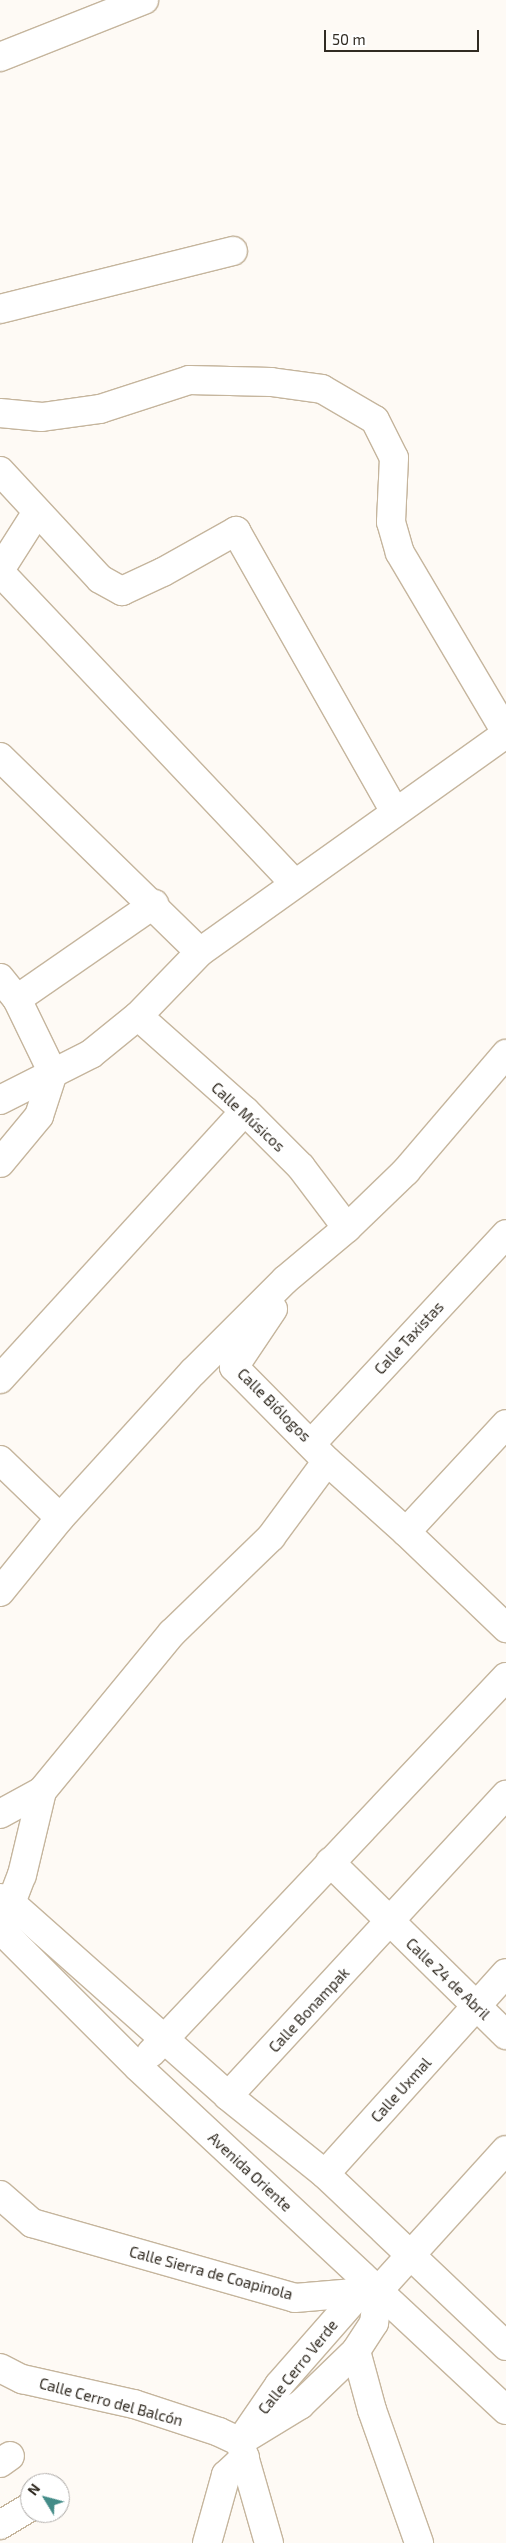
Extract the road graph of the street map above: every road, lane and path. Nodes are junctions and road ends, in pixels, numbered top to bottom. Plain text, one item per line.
1 (128, 4) edge
2 (0, 57) edge
3 (233, 251) dead end
4 (0, 309) edge
5 (0, 413) edge
6 (0, 471) edge
7 (37, 512) junction
8 (0, 571) edge
9 (506, 733) edge
10 (0, 757) edge
11 (396, 812) junction
12 (295, 884) junction
13 (154, 904) junction
14 (200, 952) junction
15 (0, 978) edge
16 (17, 999) junction
17 (138, 1016) junction
18 (506, 1054) edge
19 (53, 1073) junction
20 (0, 1100) edge
21 (245, 1111) junction
22 (0, 1163) edge
23 (347, 1228) junction
24 (506, 1234) edge
25 (285, 1280) junction
26 (0, 1379) edge
27 (506, 1424) edge
28 (319, 1452) junction
29 (0, 1460) edge
30 (60, 1518) junction
31 (406, 1532) junction
32 (0, 1592) edge
33 (502, 1618) edge
34 (506, 1677) edge
35 (42, 1790) junction
36 (506, 1795) edge
37 (0, 1814) edge
38 (330, 1862) junction
39 (4, 1906) edge
40 (390, 1923) junction
41 (0, 1929) edge
42 (506, 1973) edge
43 (477, 2006) junction
44 (506, 2035) edge
45 (164, 2040) junction
46 (138, 2067) junction
47 (228, 2096) junction
48 (506, 2150) edge
49 (325, 2174) junction
50 (0, 2195) edge
51 (410, 2255) junction
52 (369, 2292) junction
53 (506, 2346) edge
54 (356, 2350) junction
55 (0, 2368) edge
56 (506, 2410) edge
57 (246, 2460) junction
58 (20, 2513) edge
59 (0, 2525) edge
60 (260, 2540) edge
61 (207, 2543) edge
62 (419, 2543) edge

1 - 2 street
3 - 4 street
5 - 9 street
6 - 7 street
7 - 8 street
7 - 11 street
8 - 12 street
9 - 11 street
10 - 13 street
11 - 12 street
12 - 14 street
13 - 14 street
13 - 16 street
14 - 17 street
15 - 16 street
16 - 19 street
17 - 19 street
17 - 21 street, Calle Músicos
18 - 23 street
19 - 20 street
19 - 22 street
21 - 23 street, Calle Músicos
21 - 26 street
23 - 25 street
24 - 28 street, Calle Taxistas
25 - 28 street, Calle Biólogos
25 - 30 street
27 - 31 street
28 - 31 street, Calle Biólogos
28 - 35 street, Calle Taxistas
29 - 30 street
30 - 32 street
31 - 33 street, Calle Biólogos
34 - 38 street
35 - 37 street
35 - 39 street
36 - 40 street, Calle Bonampak
38 - 40 street, Calle 24 de Abril
38 - 45 street
39 - 45 street
40 - 43 street, Calle 24 de Abril
40 - 47 street, Calle Bonampak
41 - 46 street, Avenida Oriente
42 - 43 street, Calle Uxmal
43 - 44 street, Calle 24 de Abril
43 - 49 street, Calle Uxmal
45 - 46 street
45 - 47 street
46 - 52 street, Avenida Oriente
47 - 49 street
48 - 51 street, Calle Cerro Verde
49 - 51 street
50 - 52 street, Calle Sierra de Coapinola
51 - 52 street, Calle Cerro Verde
51 - 53 street
52 - 54 street
52 - 56 street, Avenida Oriente
52 - 57 street, Calle Cerro Verde
54 - 57 street
54 - 62 street
55 - 57 street, Calle Cerro del Balcón
57 - 60 street
57 - 61 street
58 - 59 street

